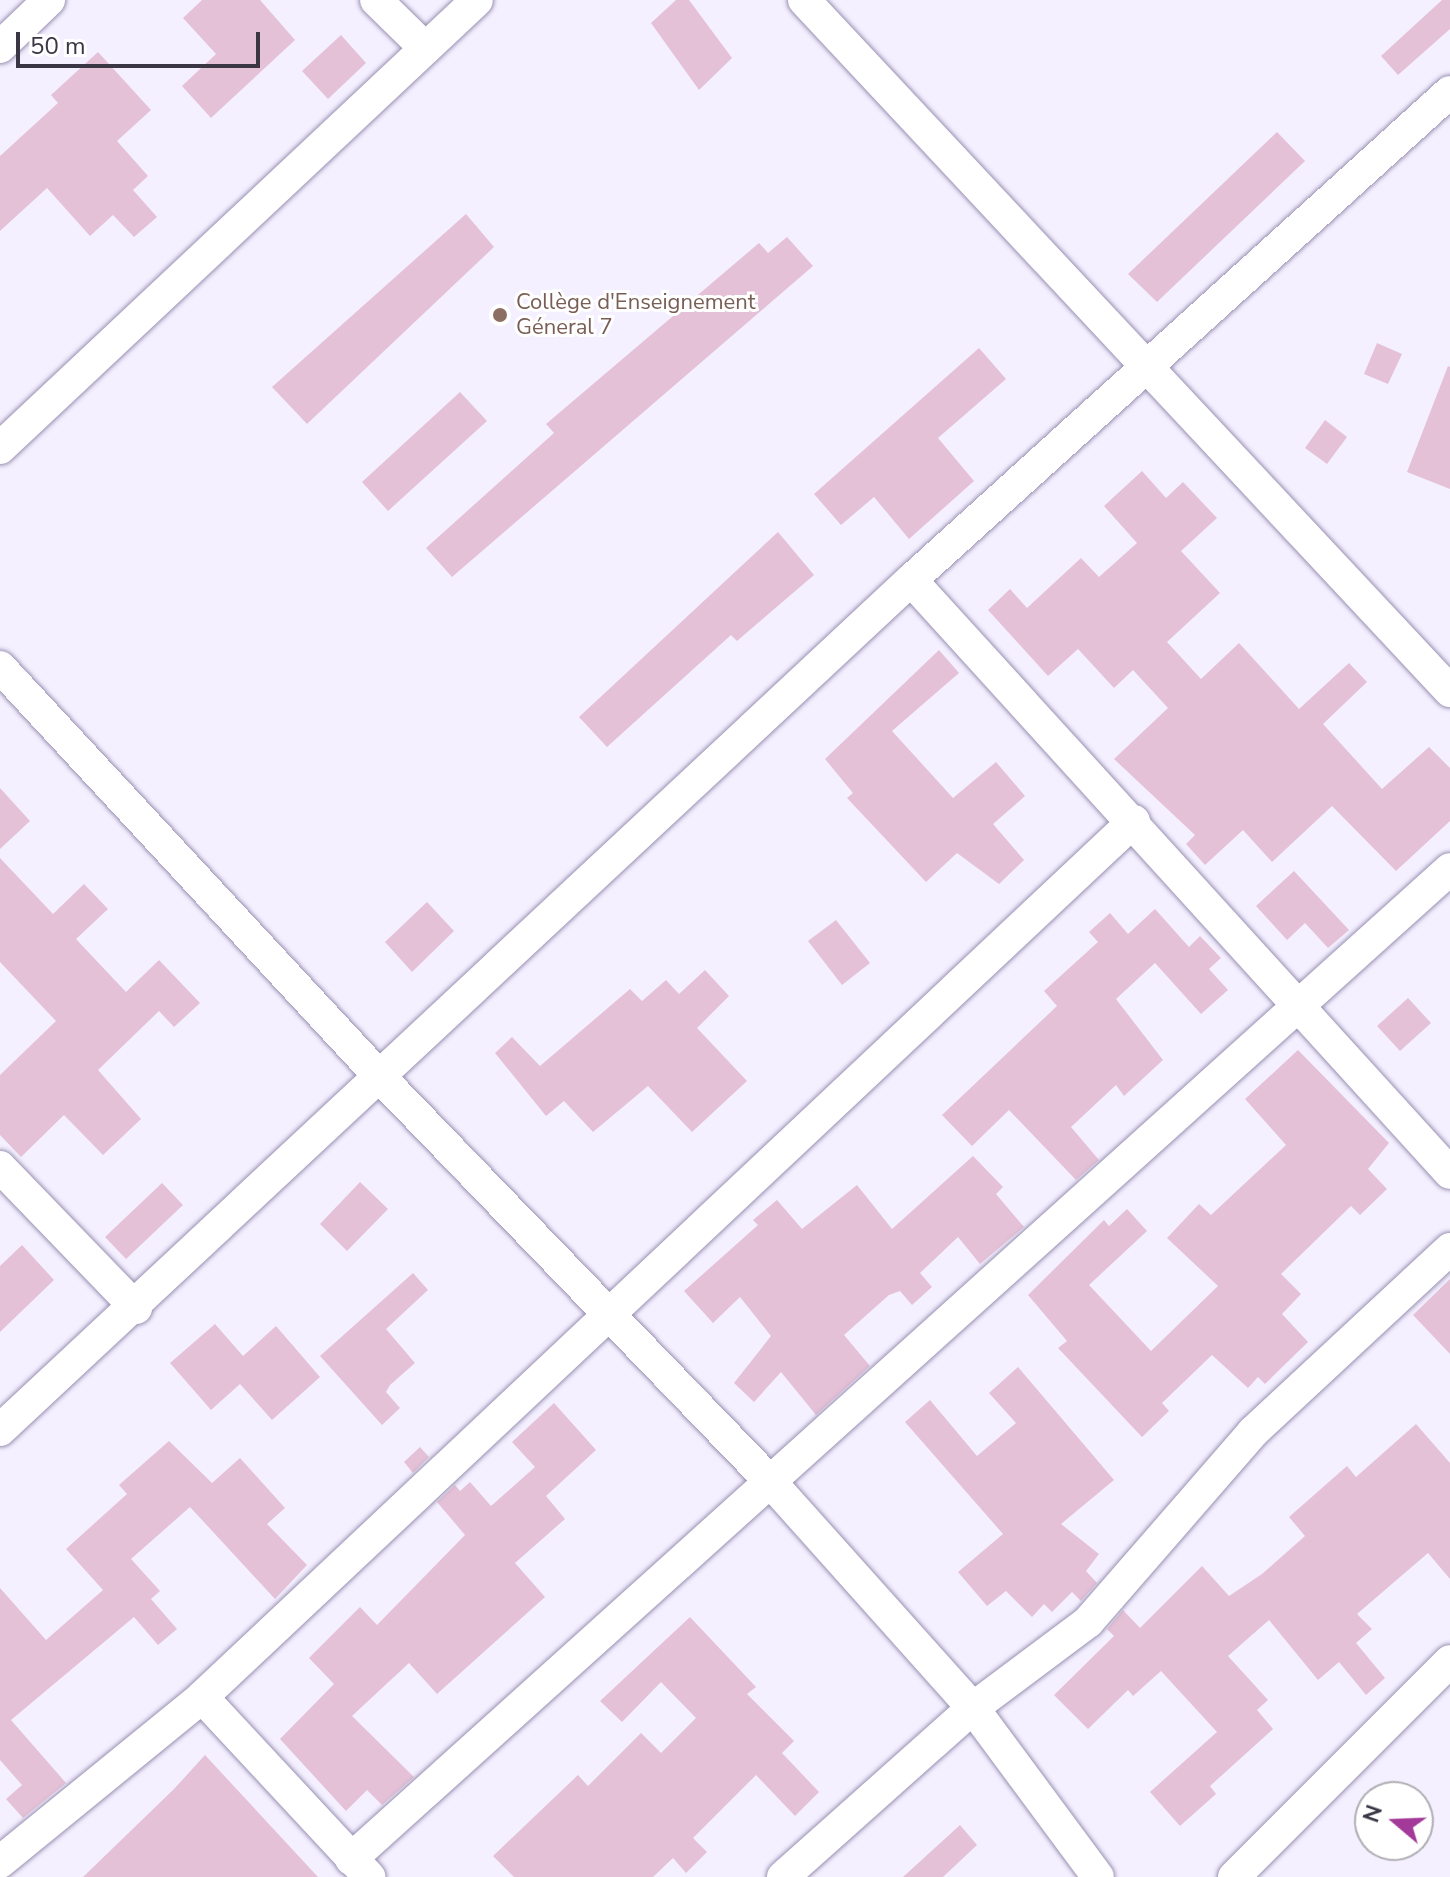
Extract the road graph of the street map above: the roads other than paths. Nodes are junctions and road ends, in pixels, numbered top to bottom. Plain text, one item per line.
1 (49, 0) edge
2 (376, 0) edge
3 (477, 0) edge
4 (804, 0) edge
5 (0, 47) edge
6 (424, 47) junction
7 (1450, 92) edge
8 (1149, 362) junction
9 (0, 448) edge
10 (911, 580) junction
11 (0, 667) edge
12 (1450, 691) edge
13 (1134, 821) junction
14 (1450, 869) edge
15 (1301, 1009) junction
16 (380, 1077) junction
17 (0, 1167) edge
18 (1450, 1173) edge
19 (1450, 1249) edge
20 (136, 1308) junction
21 (611, 1317) junction
22 (0, 1430) edge
23 (768, 1479) junction
24 (1450, 1661) edge
25 (202, 1697) junction
26 (973, 1708) junction
27 (0, 1862) edge
28 (360, 1868) edge
29 (783, 1877) edge
30 (1098, 1877) edge
31 (1234, 1877) edge

1 - 5 street
2 - 6 street
3 - 6 street
4 - 8 street
6 - 9 street
7 - 8 street
8 - 10 street
8 - 12 street
10 - 13 street
10 - 16 street
11 - 16 street
13 - 15 street
13 - 21 street
14 - 15 street
15 - 18 street
15 - 23 street
16 - 20 street
16 - 21 street
17 - 20 street
19 - 26 street
20 - 22 street
21 - 23 street
21 - 25 street
23 - 26 street
23 - 28 street
24 - 31 street
25 - 27 street
25 - 28 street
26 - 29 street
26 - 30 street

